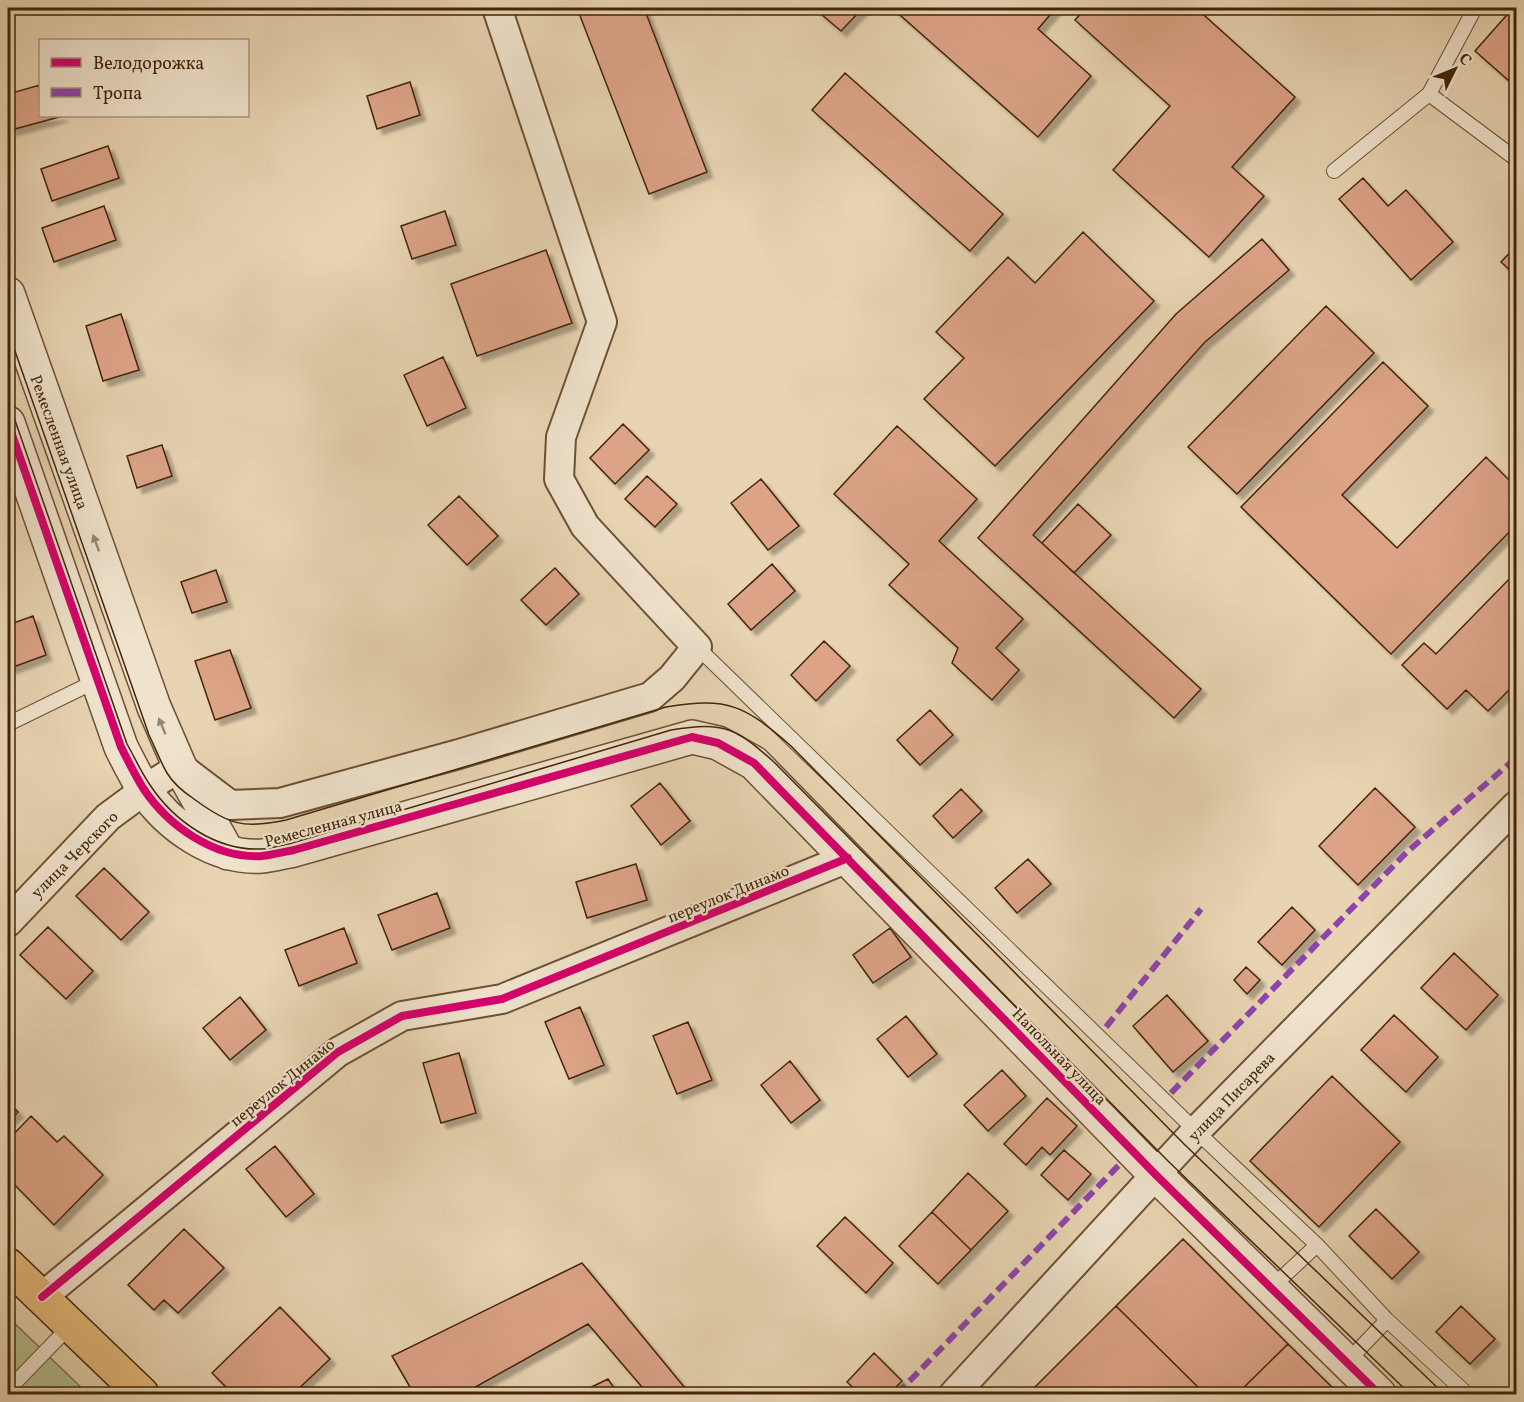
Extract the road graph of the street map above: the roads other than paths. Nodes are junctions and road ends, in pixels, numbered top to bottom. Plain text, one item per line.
1 (497, 8) edge
2 (1475, 8) edge
3 (1429, 94) junction
4 (1516, 159) edge
5 (1334, 171) dead end
6 (8, 294) edge
7 (8, 423) edge
8 (697, 647) junction
9 (98, 680) junction
10 (8, 724) edge
11 (718, 743) joint
12 (180, 767) junction
13 (144, 790) junction
14 (1516, 806) edge
15 (228, 853) junction
16 (848, 858) junction
17 (8, 922) edge
18 (1196, 1131) junction
19 (1156, 1174) junction
20 (1317, 1245) junction
21 (8, 1265) edge
22 (1271, 1288) junction
23 (42, 1297) junction
24 (1387, 1320) junction
25 (71, 1325) junction
26 (1347, 1362) junction
27 (8, 1390) edge
28 (142, 1395) edge
29 (954, 1395) edge
30 (1379, 1395) edge
31 (1467, 1395) edge

1 - 8 street
2 - 3 lane
3 - 4 lane
3 - 5 lane
12 -> 6 street, Ремесленная улица
7 - 9 street, Ремесленная улица
8 - 12 street
8 - 18 lane
9 - 10 lane
9 - 13 street, Ремесленная улица
11 - 15 street, Ремесленная улица
11 - 16 street, Напольная улица
12 - 13 street, улица Черского
12 - 15 street, Ремесленная улица
13 - 15 street, Ремесленная улица
13 - 17 street, улица Черского
14 - 18 street, улица Писарева
16 - 19 street, Напольная улица
16 - 23 street, переулок Динамо
18 - 19 street, улица Писарева
18 - 20 lane
19 - 22 street, Напольная улица
19 - 29 street, улица Писарева
20 - 22 lane
20 - 24 lane
21 - 23 main road
22 - 26 street, Напольная улица
23 - 25 main road
24 - 26 lane
24 - 31 lane
25 - 27 lane
25 - 28 main road
26 - 30 street, Напольная улица

